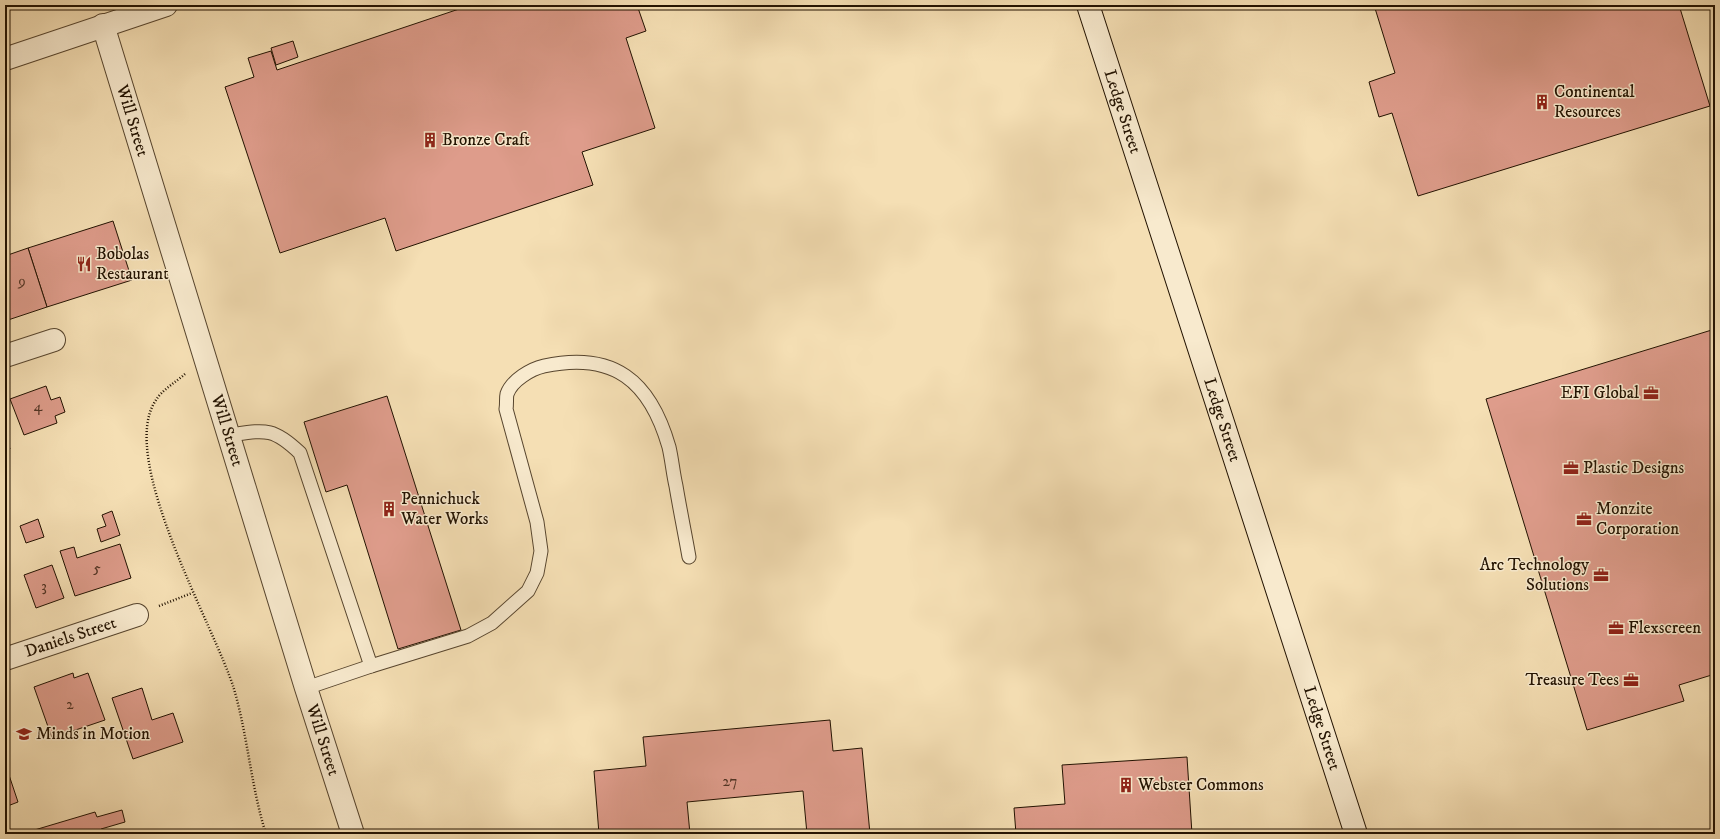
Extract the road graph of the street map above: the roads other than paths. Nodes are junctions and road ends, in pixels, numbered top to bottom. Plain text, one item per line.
1 (166, 5) edge
2 (1088, 5) edge
3 (103, 25) junction
4 (5, 59) edge
5 (54, 340) dead end
6 (5, 356) edge
7 (230, 435) junction
8 (689, 558) dead end
9 (137, 616) road end
10 (5, 659) edge
11 (371, 666) junction
12 (306, 688) junction
13 (353, 834) edge
14 (1356, 834) edge

1 - 3 street
2 - 14 street, Ledge Street
3 - 4 street
3 - 7 street, Will Street
5 - 6 street
7 - 11 lane
7 - 12 street, Will Street
8 - 11 lane
9 - 10 street, Daniels Street
11 - 12 lane
12 - 13 street, Will Street

